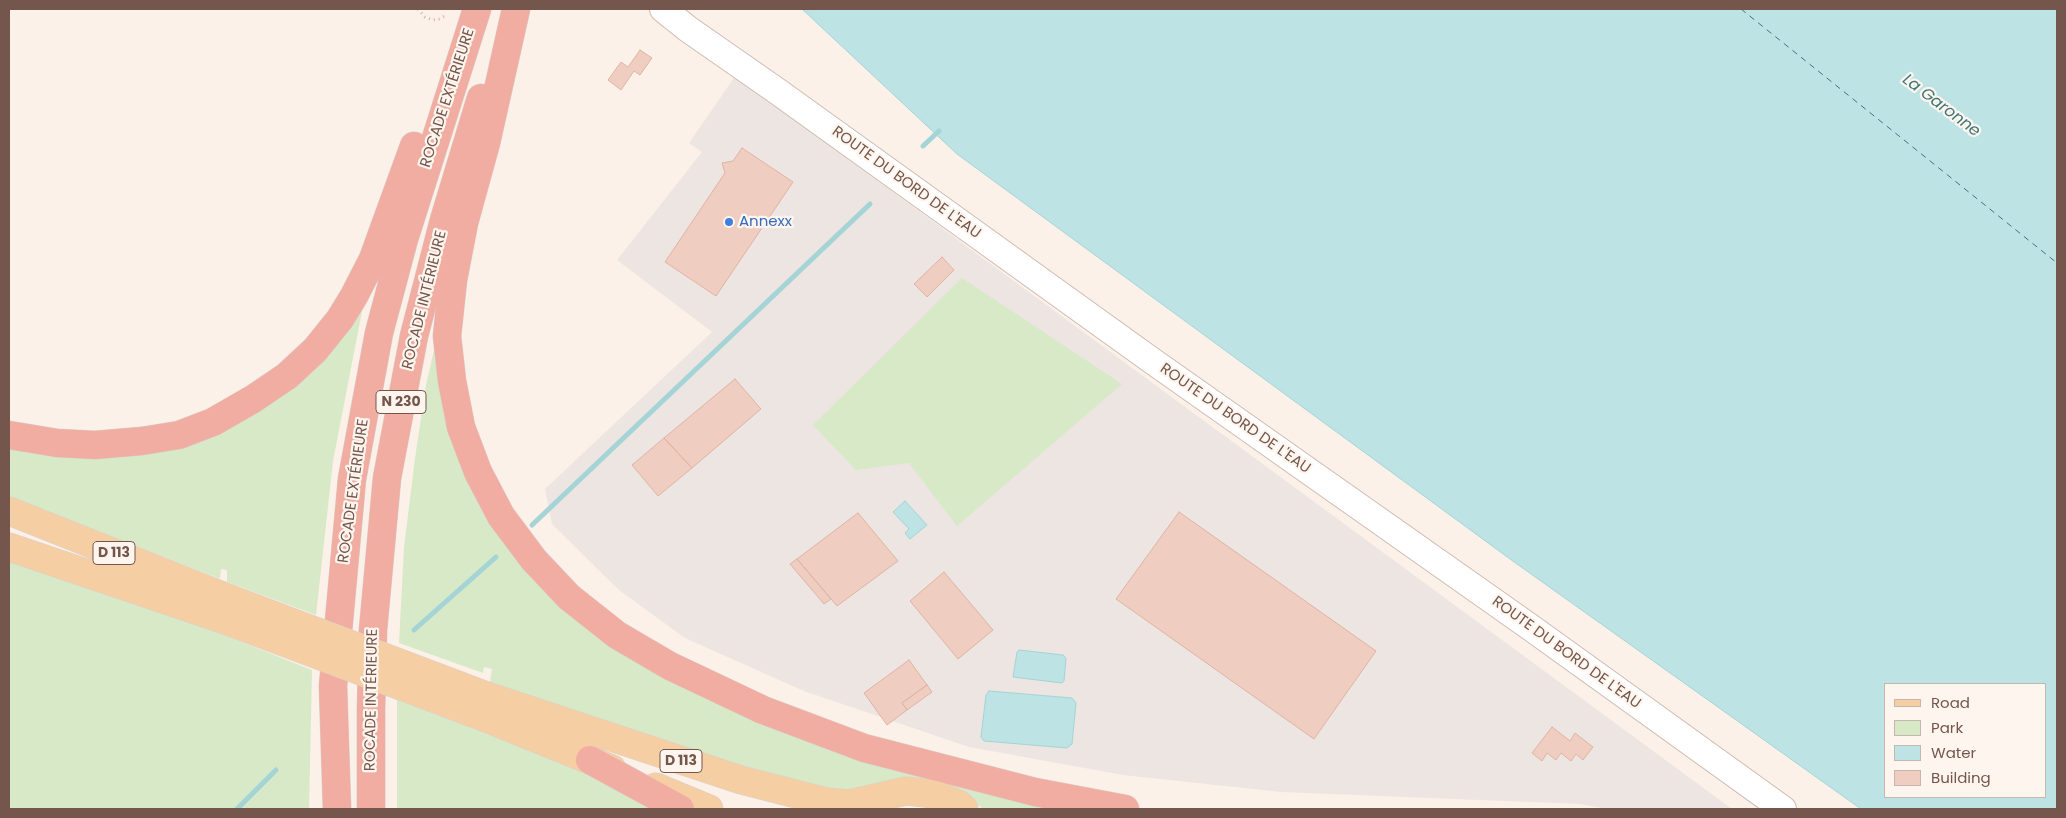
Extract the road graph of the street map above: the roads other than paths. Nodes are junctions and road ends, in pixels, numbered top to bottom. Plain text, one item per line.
1 (477, 9) edge
2 (511, 9) edge
3 (516, 9) edge
4 (663, 9) edge
5 (459, 12) edge
6 (9, 435) edge
7 (9, 511) edge
8 (9, 547) edge
9 (219, 606) junction
10 (333, 686) junction
11 (487, 707) junction
12 (371, 709) junction
13 (590, 760) junction
14 (870, 804) edge
15 (319, 809) edge
16 (337, 809) edge
17 (371, 809) edge
18 (382, 809) edge
19 (680, 809) edge
20 (709, 809) edge
21 (964, 809) edge
22 (1125, 809) edge
23 (1783, 809) edge

1 - 10 highway, ROCADE EXTÉRIEURE / N 230
2 - 12 highway, ROCADE INTÉRIEURE / N 230
3 - 22 highway
4 - 23 street, ROUTE DU BORD DE L'EAU
5 - 6 highway
7 - 9 main road, D 113
8 - 9 main road, D 113
9 - 11 main road, D 113, bridge
10 - 15 highway
10 - 16 highway, ROCADE EXTÉRIEURE / N 230
11 - 13 main road, D 113
11 - 14 main road, D 113
12 - 17 highway, ROCADE INTÉRIEURE / N 230
12 - 18 highway
13 - 19 highway
13 - 20 main road, D 113
14 - 21 main road

